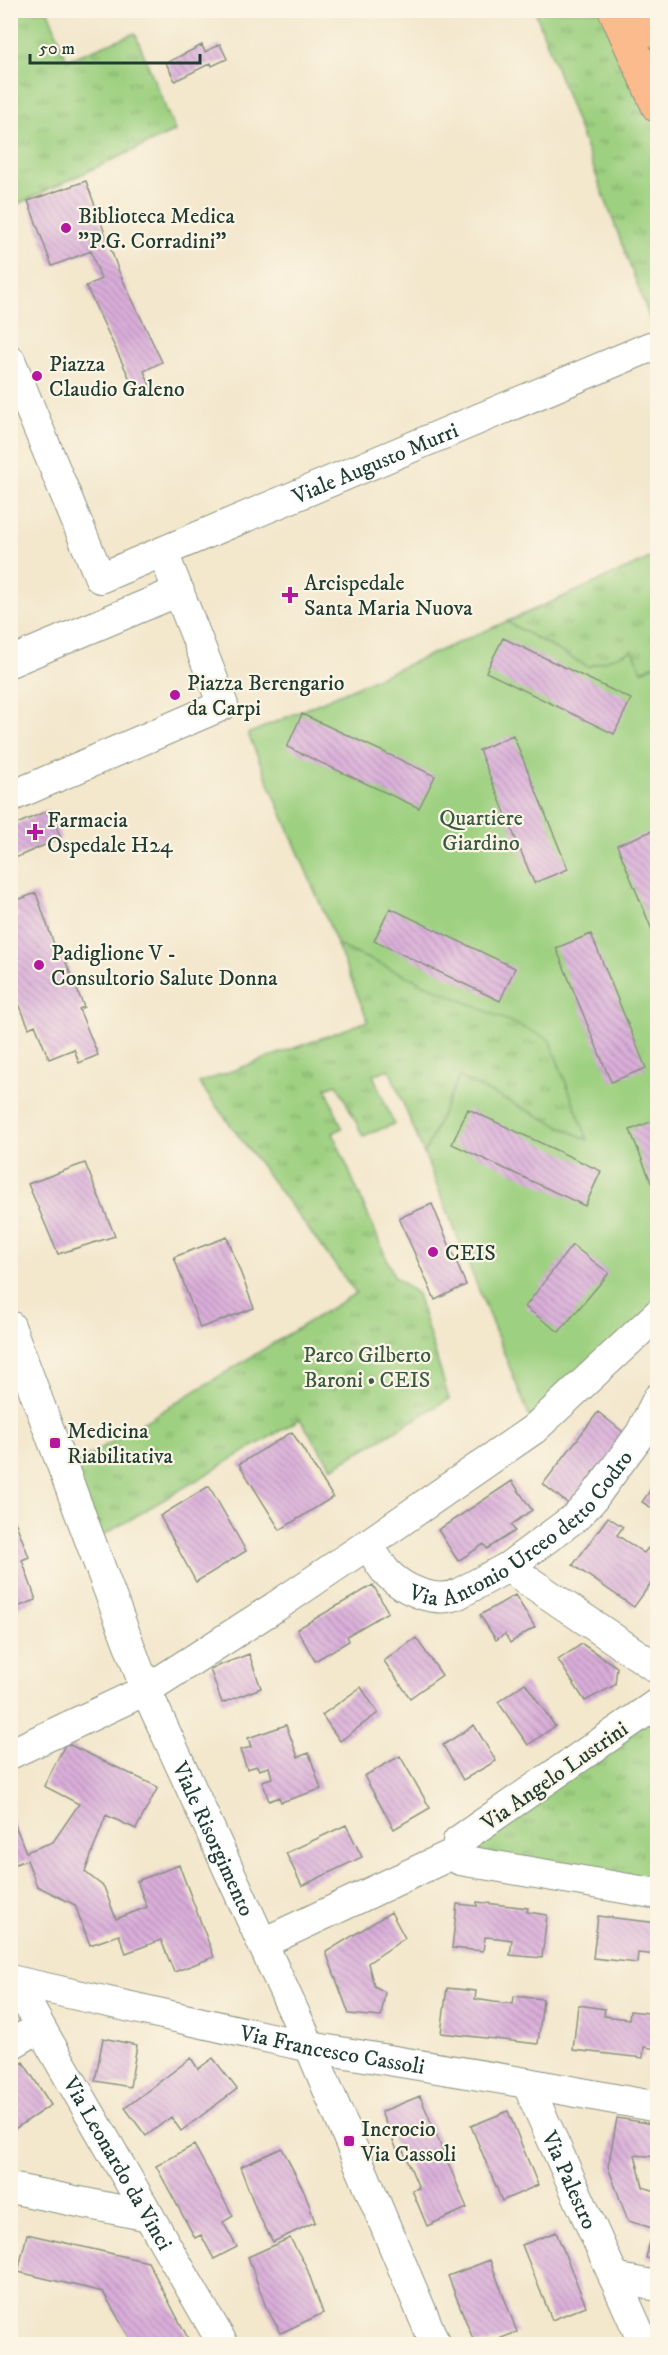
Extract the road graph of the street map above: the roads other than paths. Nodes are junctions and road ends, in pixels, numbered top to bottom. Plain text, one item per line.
1 (615, 10) edge
2 (648, 10) edge
3 (657, 32) edge
4 (657, 106) edge
5 (655, 341) edge
6 (10, 360) edge
7 (20, 411) edge
8 (163, 552) junction
9 (179, 591) junction
10 (10, 662) edge
11 (10, 797) edge
12 (657, 1314) edge
13 (10, 1326) edge
14 (657, 1398) edge
15 (368, 1545) junction
16 (508, 1567) junction
17 (657, 1669) edge
18 (146, 1690) junction
19 (657, 1703) edge
20 (10, 1754) edge
21 (459, 1851) junction
22 (657, 1894) edge
23 (263, 1943) junction
24 (13, 1981) edge
25 (40, 2027) junction
26 (10, 2045) edge
27 (310, 2047) junction
28 (527, 2083) junction
29 (657, 2107) edge
30 (10, 2188) edge
31 (149, 2216) junction
32 (614, 2278) junction
33 (657, 2286) edge
34 (223, 2344) edge
35 (435, 2344) edge
36 (644, 2344) edge

1 - 4 main road
2 - 3 main road
5 - 8 street, Viale Augusto Murri
6 - 7 street
7 - 8 street, Viale Augusto Murri
8 - 9 street
9 - 10 street
9 - 11 street
12 - 15 street
13 - 18 street, Viale Risorgimento
14 - 16 street, Via Antonio Urceo detto Codro
15 - 16 street, Via Antonio Urceo detto Codro
15 - 18 street
16 - 17 street
18 - 20 street
18 - 23 street, Viale Risorgimento
19 - 21 street, Via Angelo Lustrini
21 - 22 street, Via Angelo Lustrini
21 - 23 street, Via Angelo Lustrini
23 - 27 street, Viale Risorgimento
24 - 25 street, Via Leonardo da Vinci
24 - 27 street, Via Francesco Cassoli
25 - 26 street
25 - 31 street, Via Leonardo da Vinci
27 - 28 street, Via Francesco Cassoli
27 - 35 street, Viale Risorgimento
28 - 29 street, Via Francesco Cassoli
28 - 32 street, Via Palestro
30 - 31 street
31 - 34 street, Via Leonardo da Vinci
32 - 33 street
32 - 36 street, Via Palestro

